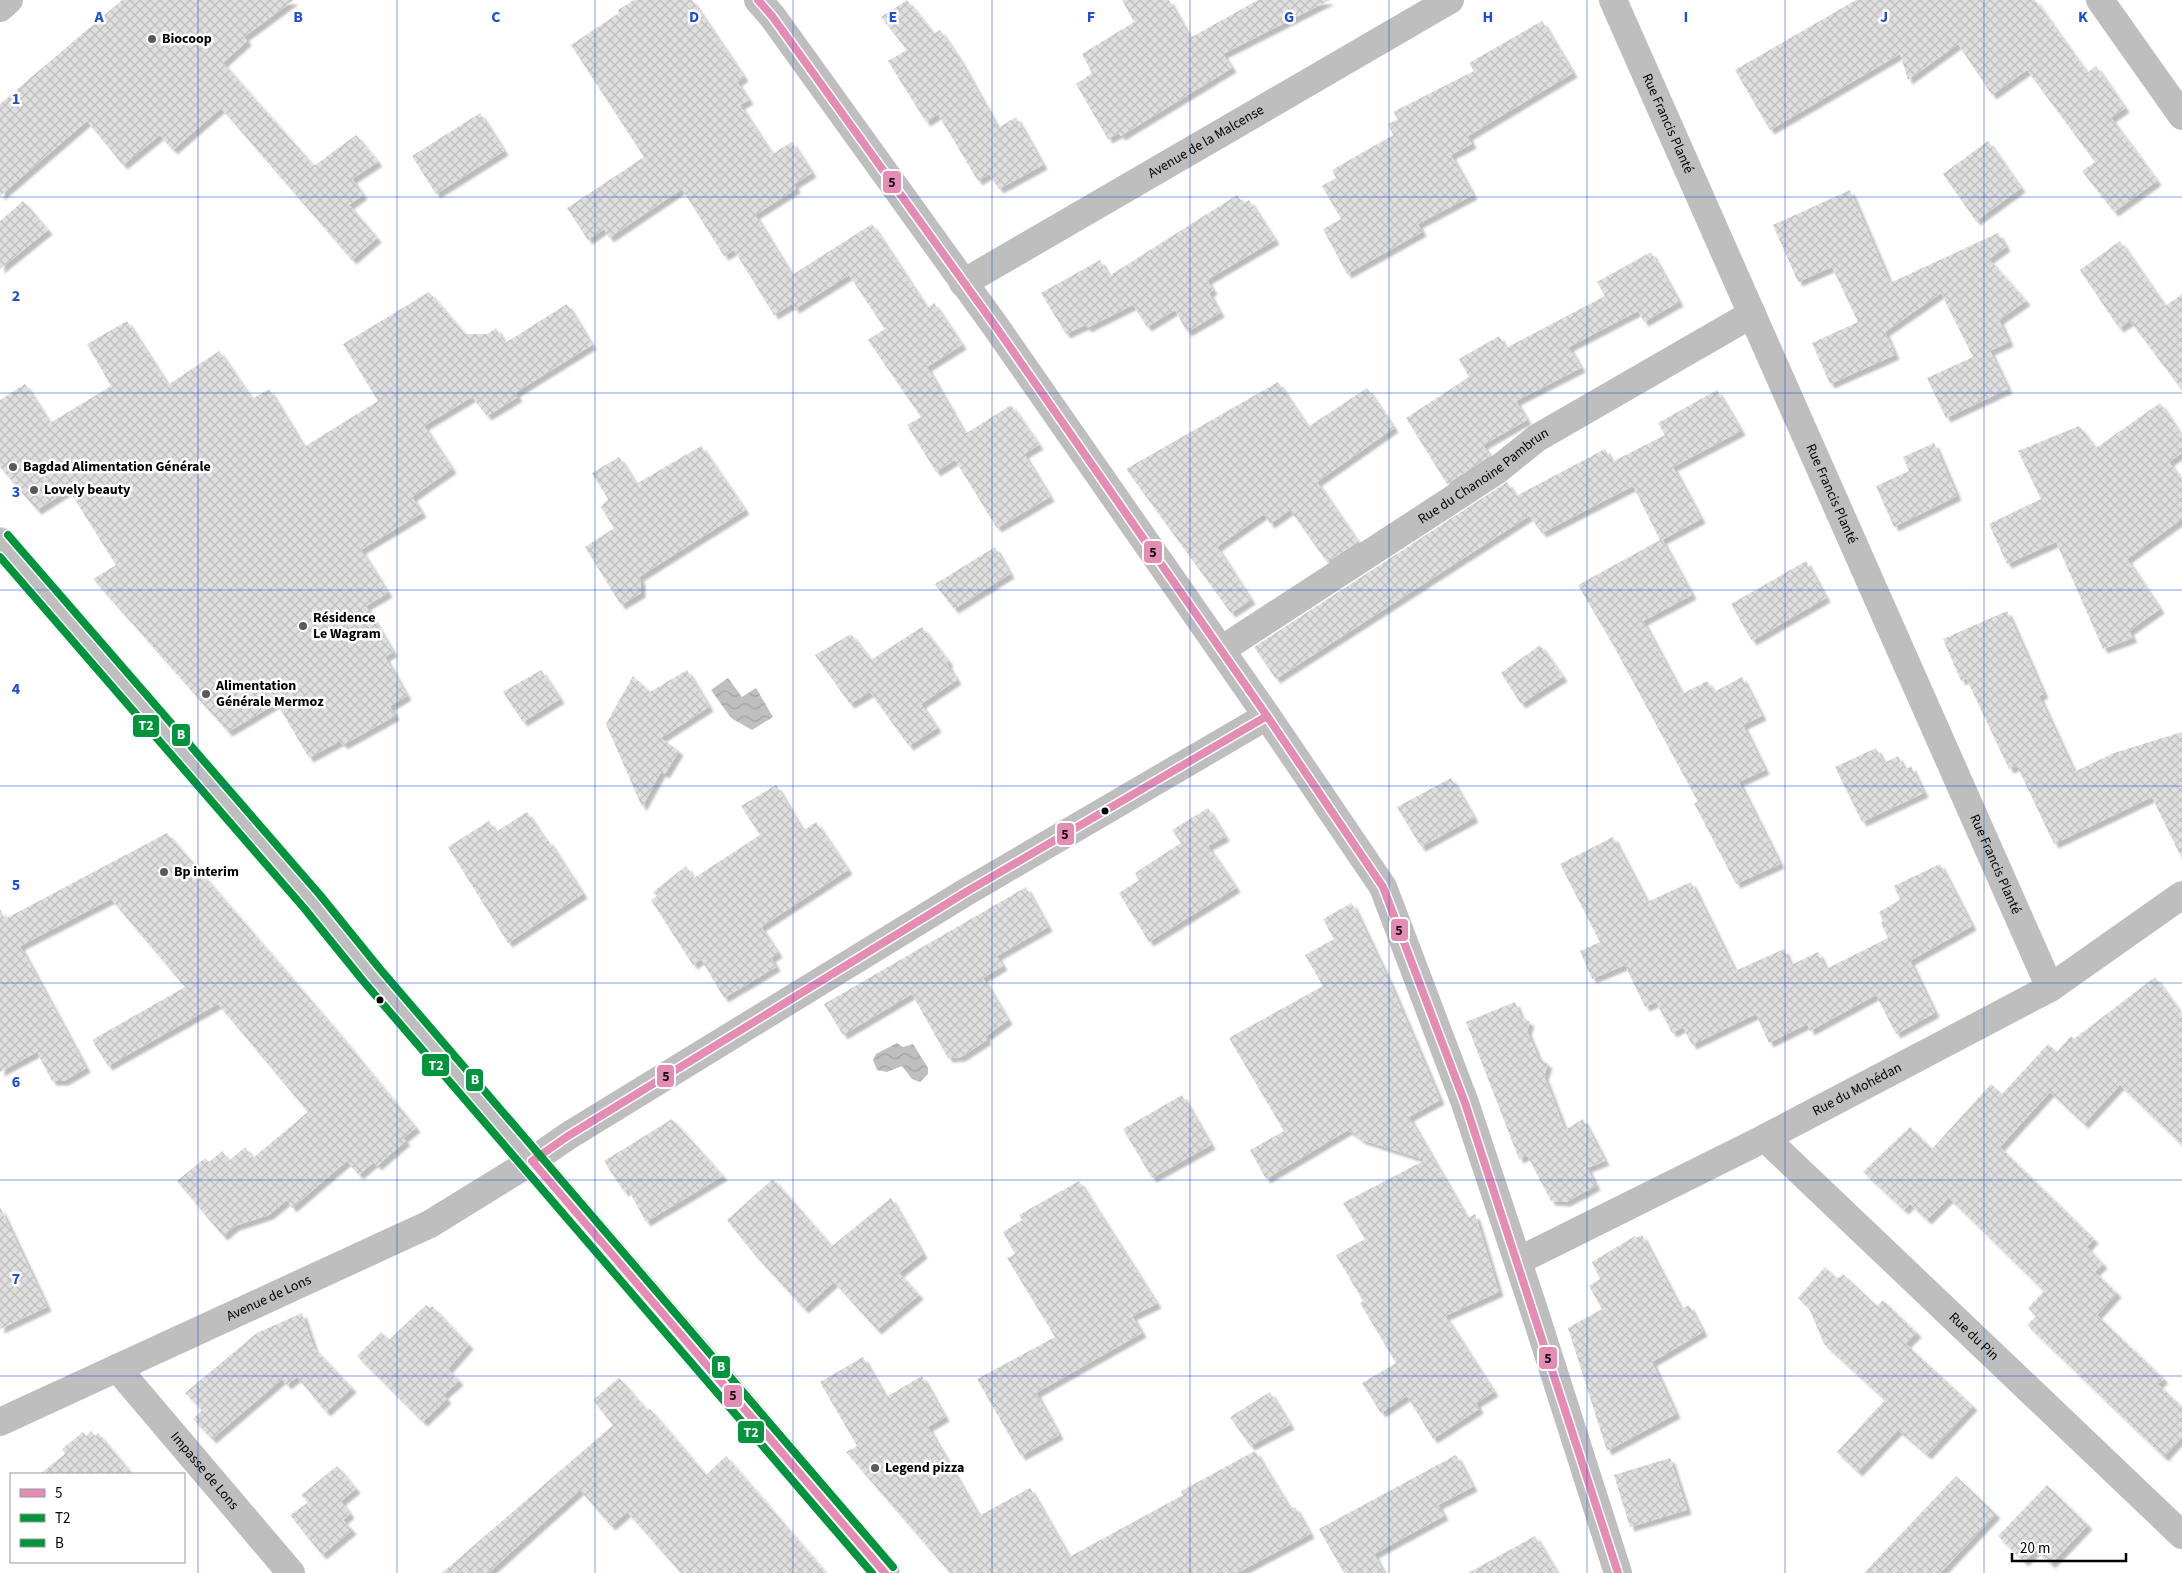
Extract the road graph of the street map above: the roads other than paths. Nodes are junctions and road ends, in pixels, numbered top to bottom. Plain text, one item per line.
1 (9, 0) edge
2 (758, 0) edge
3 (1450, 0) edge
4 (1614, 0) edge
5 (2100, 0) edge
6 (0, 8) edge
7 (2182, 116) edge
8 (963, 283) junction
9 (1752, 314) junction
10 (0, 542) edge
11 (1221, 650) junction
12 (1267, 716) junction
13 (2182, 896) edge
14 (2050, 988) junction
15 (1765, 1138) junction
16 (532, 1161) junction
17 (1518, 1261) junction
18 (117, 1368) junction
19 (0, 1422) edge
20 (2182, 1535) edge
21 (291, 1573) edge
22 (885, 1573) edge
23 (1618, 1573) edge

1 - 6 street
2 - 8 street
3 - 8 street, Avenue de la Malcense
4 - 9 street, Rue Francis Planté
5 - 7 street
8 - 11 street
9 - 11 street, Rue du Chanoine Pambrun
9 - 14 street, Rue Francis Planté
10 - 16 street
11 - 12 street
12 - 16 street, Avenue de Lons
12 - 17 street
13 - 14 street, Rue du Mohédan
14 - 15 street, Rue du Mohédan
15 - 17 street, Rue du Mohédan
15 - 20 street, Rue du Pin
16 - 18 street, Avenue de Lons
16 - 22 street
17 - 23 street
18 - 19 street, Avenue de Lons
18 - 21 street, Impasse de Lons

